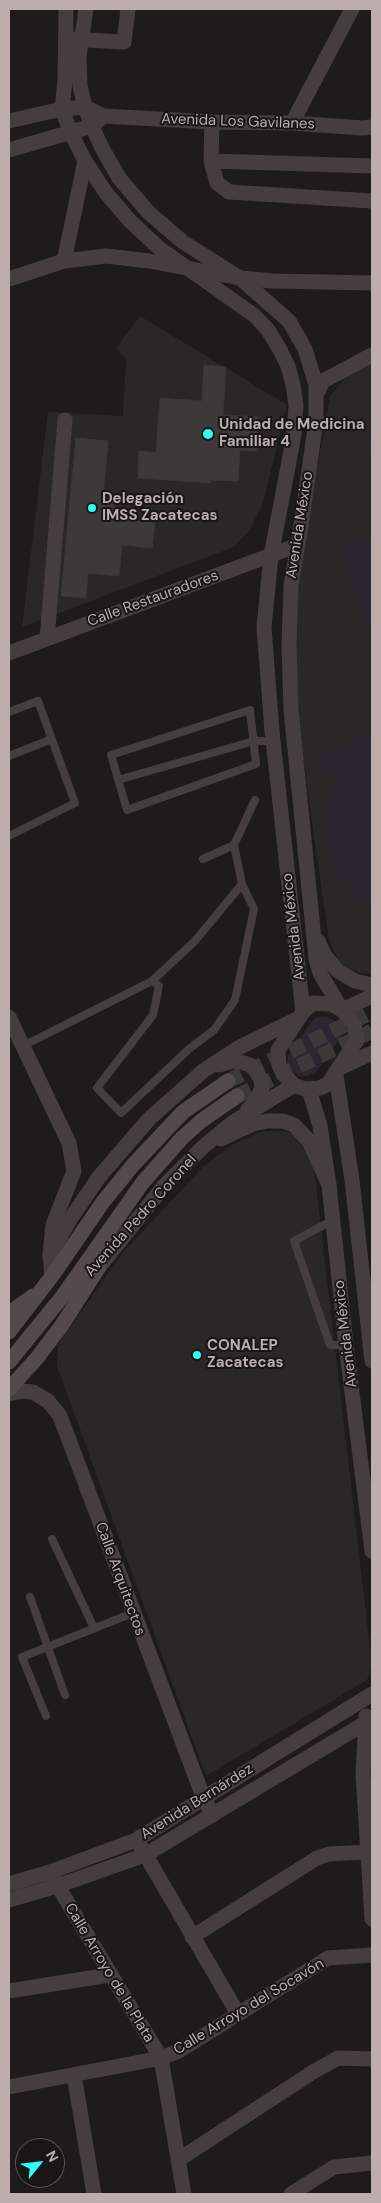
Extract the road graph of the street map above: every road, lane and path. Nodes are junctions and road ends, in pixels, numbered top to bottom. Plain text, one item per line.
1 (66, 9) edge
2 (86, 9) edge
3 (128, 9) edge
4 (352, 9) edge
5 (65, 38) junction
6 (81, 41) junction
7 (84, 107) junction
8 (62, 109) junction
9 (12, 117) edge
10 (98, 121) junction
11 (212, 122) junction
12 (292, 123) junction
13 (372, 127) edge
14 (70, 131) junction
15 (9, 150) edge
16 (85, 161) junction
17 (211, 161) junction
18 (372, 166) edge
19 (372, 201) edge
20 (64, 261) junction
21 (193, 271) junction
22 (240, 278) junction
23 (9, 279) edge
24 (372, 283) edge
25 (372, 355) edge
26 (316, 395) junction
27 (65, 420) dead end
28 (298, 545) junction
29 (271, 556) junction
30 (47, 639) junction
31 (9, 653) edge
32 (9, 712) edge
33 (52, 739) junction
34 (273, 741) junction
35 (254, 742) junction
36 (9, 756) edge
37 (118, 780) junction
38 (255, 800) dead end
39 (9, 836) edge
40 (234, 845) junction
41 (203, 859) dead end
42 (242, 884) junction
43 (315, 934) junction
44 (152, 981) junction
45 (372, 985) edge
46 (372, 996) edge
47 (342, 1010) junction
48 (301, 1015) junction
49 (10, 1023) edge
50 (23, 1046) junction
51 (372, 1053) edge
52 (203, 1071) junction
53 (338, 1071) junction
54 (228, 1081) tunnel mouth
55 (294, 1085) junction
56 (309, 1089) junction
57 (237, 1096) tunnel mouth
58 (232, 1123) junction
59 (204, 1146) junction
60 (329, 1184) junction
61 (333, 1220) junction
62 (50, 1255) junction
63 (99, 1266) junction
64 (52, 1276) junction
65 (41, 1291) junction
66 (62, 1297) junction
67 (9, 1312) edge
68 (9, 1332) edge
69 (346, 1345) junction
70 (372, 1361) edge
71 (9, 1362) edge
72 (9, 1389) edge
73 (9, 1394) edge
74 (52, 1539) dead end
75 (372, 1551) edge
76 (30, 1596) dead end
77 (133, 1613) junction
78 (94, 1628) junction
79 (47, 1647) junction
80 (65, 1695) dead end
81 (370, 1695) edge
82 (46, 1716) dead end
83 (369, 1721) edge
84 (204, 1799) junction
85 (213, 1815) junction
86 (136, 1840) junction
87 (367, 1852) junction
88 (145, 1855) junction
89 (50, 1872) junction
90 (9, 1884) edge
91 (56, 1886) junction
92 (9, 1900) edge
93 (372, 1919) edge
94 (192, 1937) junction
95 (372, 1955) edge
96 (109, 1975) junction
97 (9, 1991) edge
98 (238, 2014) junction
99 (161, 2058) junction
100 (372, 2058) edge
101 (74, 2075) junction
102 (9, 2087) edge
103 (178, 2160) junction
104 (372, 2163) edge
105 (94, 2194) edge
106 (184, 2194) edge
107 (290, 2194) edge

1 - 5 street, Avenida México
2 - 6 street, Avenida México
3 - 6 street
4 - 12 street
5 - 6 street
5 - 8 street, Avenida México
6 - 7 street, Avenida México
7 - 8 street
7 - 10 street, Avenida México
8 - 9 street
8 - 14 street, Avenida México
10 - 11 street, Avenida Los Gavilanes
10 - 14 street, Avenida Los Gavilanes
10 - 22 street, Avenida México
11 - 12 street, Avenida Los Gavilanes
11 - 17 street
12 - 13 street, Avenida Los Gavilanes
14 - 15 street, Avenida Los Gavilanes
14 - 16 street, Avenida México
16 - 20 street
16 - 21 street, Avenida México
17 - 18 street
17 - 19 street
20 - 21 street
20 - 23 street
21 - 22 street
21 - 29 street, Avenida México
22 - 24 street
22 - 26 street, Avenida México
25 - 26 street
26 - 28 street, Avenida México
27 - 30 street
28 - 29 street, Calle Restauradores
28 - 43 street, Avenida México
29 - 30 street, Calle Restauradores
29 - 34 street, Avenida México
30 - 31 street, Calle Restauradores
32 - 33 lane
33 - 36 lane
33 - 39 lane
34 - 35 lane
34 - 48 street, Avenida México
35 - 37 lane
35 - 37 lane
35 - 37 lane
38 - 40 lane
40 - 41 lane
40 - 42 lane
42 - 44 lane
42 - 44 lane
43 - 45 street
43 - 47 street, Avenida México
44 - 50 lane
46 - 47 street
47 - 48 street
47 - 53 street
48 - 52 street
48 - 55 street
49 - 50 street
50 - 62 street
51 - 53 street
52 - 58 street
52 - 62 street
53 - 56 street
53 - 70 street, Avenida México
54 - 64 main road, Avenida Pedro Coronel
55 - 56 street
55 - 58 street, Avenida Pedro Coronel
56 - 60 street, Avenida México
57 - 66 main road, Avenida Pedro Coronel
58 - 59 street, Avenida Pedro Coronel
59 - 60 street
59 - 63 street, Avenida Pedro Coronel
60 - 61 street, Avenida México
61 - 69 street, Avenida México
61 - 69 lane
62 - 64 street
63 - 66 street, Avenida Pedro Coronel
63 - 72 main road
64 - 65 main road, Avenida Pedro Coronel
65 - 67 main road
65 - 68 main road, Avenida Pedro Coronel
66 - 71 main road, Avenida Pedro Coronel
69 - 75 street, Avenida México
73 - 77 street, Calle Arquitectos
74 - 78 lane
76 - 79 lane
77 - 78 lane
77 - 84 street, Calle Arquitectos
78 - 79 lane
79 - 80 lane
79 - 82 lane
81 - 83 street
81 - 84 street, Avenida Bernárdez
83 - 85 street, Avenida Bernárdez
83 - 87 street
84 - 85 street, Calle Arquitectos
84 - 86 street, Avenida Bernárdez
85 - 88 street, Avenida Bernárdez
86 - 88 street
86 - 89 street, Avenida Bernárdez
87 - 93 street
87 - 94 street
88 - 91 street, Avenida Bernárdez
88 - 94 street
89 - 90 street, Avenida Bernárdez
89 - 91 street, Calle Arroyo de la Plata
91 - 92 street, Avenida Bernárdez
91 - 96 street, Calle Arroyo de la Plata
94 - 98 street
95 - 98 street, Calle Arroyo del Socavón
96 - 97 street
96 - 99 street, Calle Arroyo de la Plata
98 - 99 street, Calle Arroyo del Socavón
99 - 101 street, Calle Arroyo del Socavón
99 - 103 street, Calle Arroyo de la Plata
100 - 103 street
101 - 102 street, Calle Arroyo del Socavón
101 - 105 street
103 - 106 street, Calle Arroyo de la Plata
104 - 107 street

